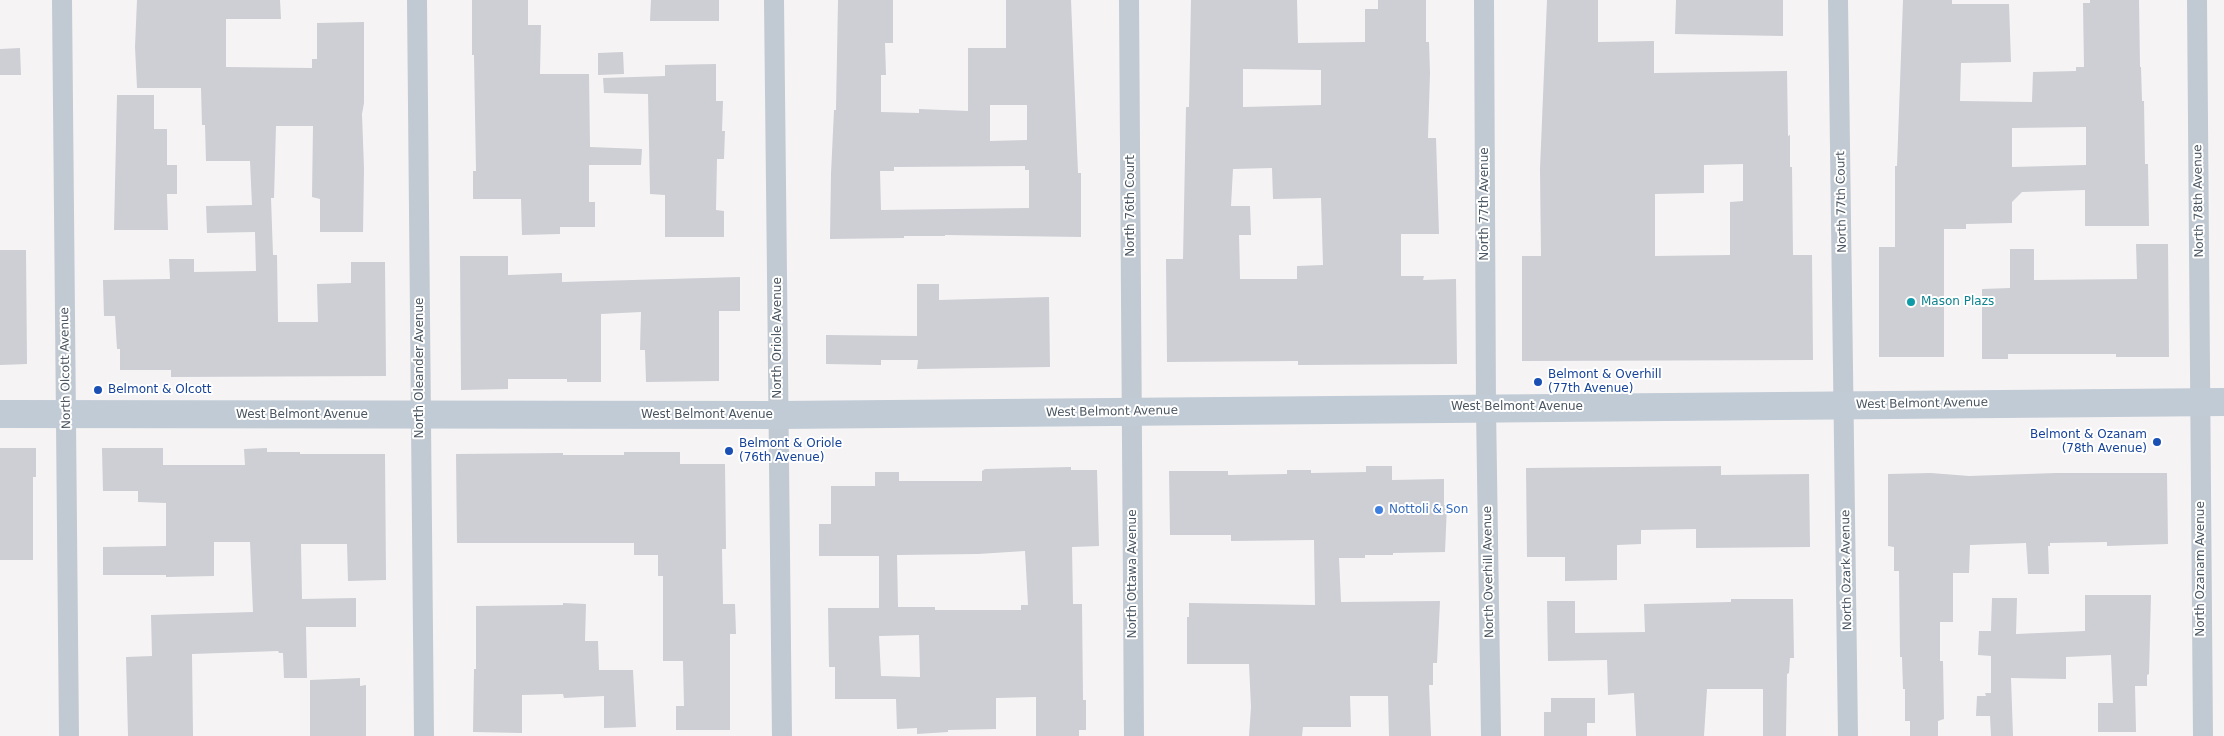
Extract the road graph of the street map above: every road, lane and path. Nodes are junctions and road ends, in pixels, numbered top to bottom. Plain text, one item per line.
1 (62, 0) edge
2 (417, 0) edge
3 (774, 0) edge
4 (1129, 0) edge
5 (1484, 0) edge
6 (1838, 0) edge
7 (2197, 0) edge
8 (2212, 402) edge
9 (1845, 405) junction
10 (1486, 408) junction
11 (1132, 412) junction
12 (0, 414) edge
13 (66, 414) junction
14 (420, 415) junction
15 (778, 415) junction
16 (69, 736) edge
17 (424, 736) edge
18 (782, 736) edge
19 (1134, 736) edge
20 (1491, 736) edge
21 (1848, 736) edge
22 (2203, 736) edge

1 - 13 street, North Olcott Avenue
2 - 14 street, North Oleander Avenue
3 - 15 street, North Oriole Avenue
4 - 11 street, North 76th Court
5 - 10 street, North 77th Avenue
6 - 9 street, North 77th Court
7 - 8 street, North 78th Avenue
8 - 9 main road, West Belmont Avenue
8 - 22 street, North Ozanam Avenue
9 - 10 main road, West Belmont Avenue
9 - 21 street, North Ozark Avenue
10 - 11 main road, West Belmont Avenue
10 - 20 street, North Overhill Avenue
11 - 15 main road, West Belmont Avenue
11 - 19 street, North Ottawa Avenue
12 - 13 main road, West Belmont Avenue
13 - 14 main road, West Belmont Avenue
13 - 16 street, North Olcott Avenue
14 - 15 main road, West Belmont Avenue
14 - 17 street, North Oleander Avenue
15 - 18 street, North Oriole Avenue

